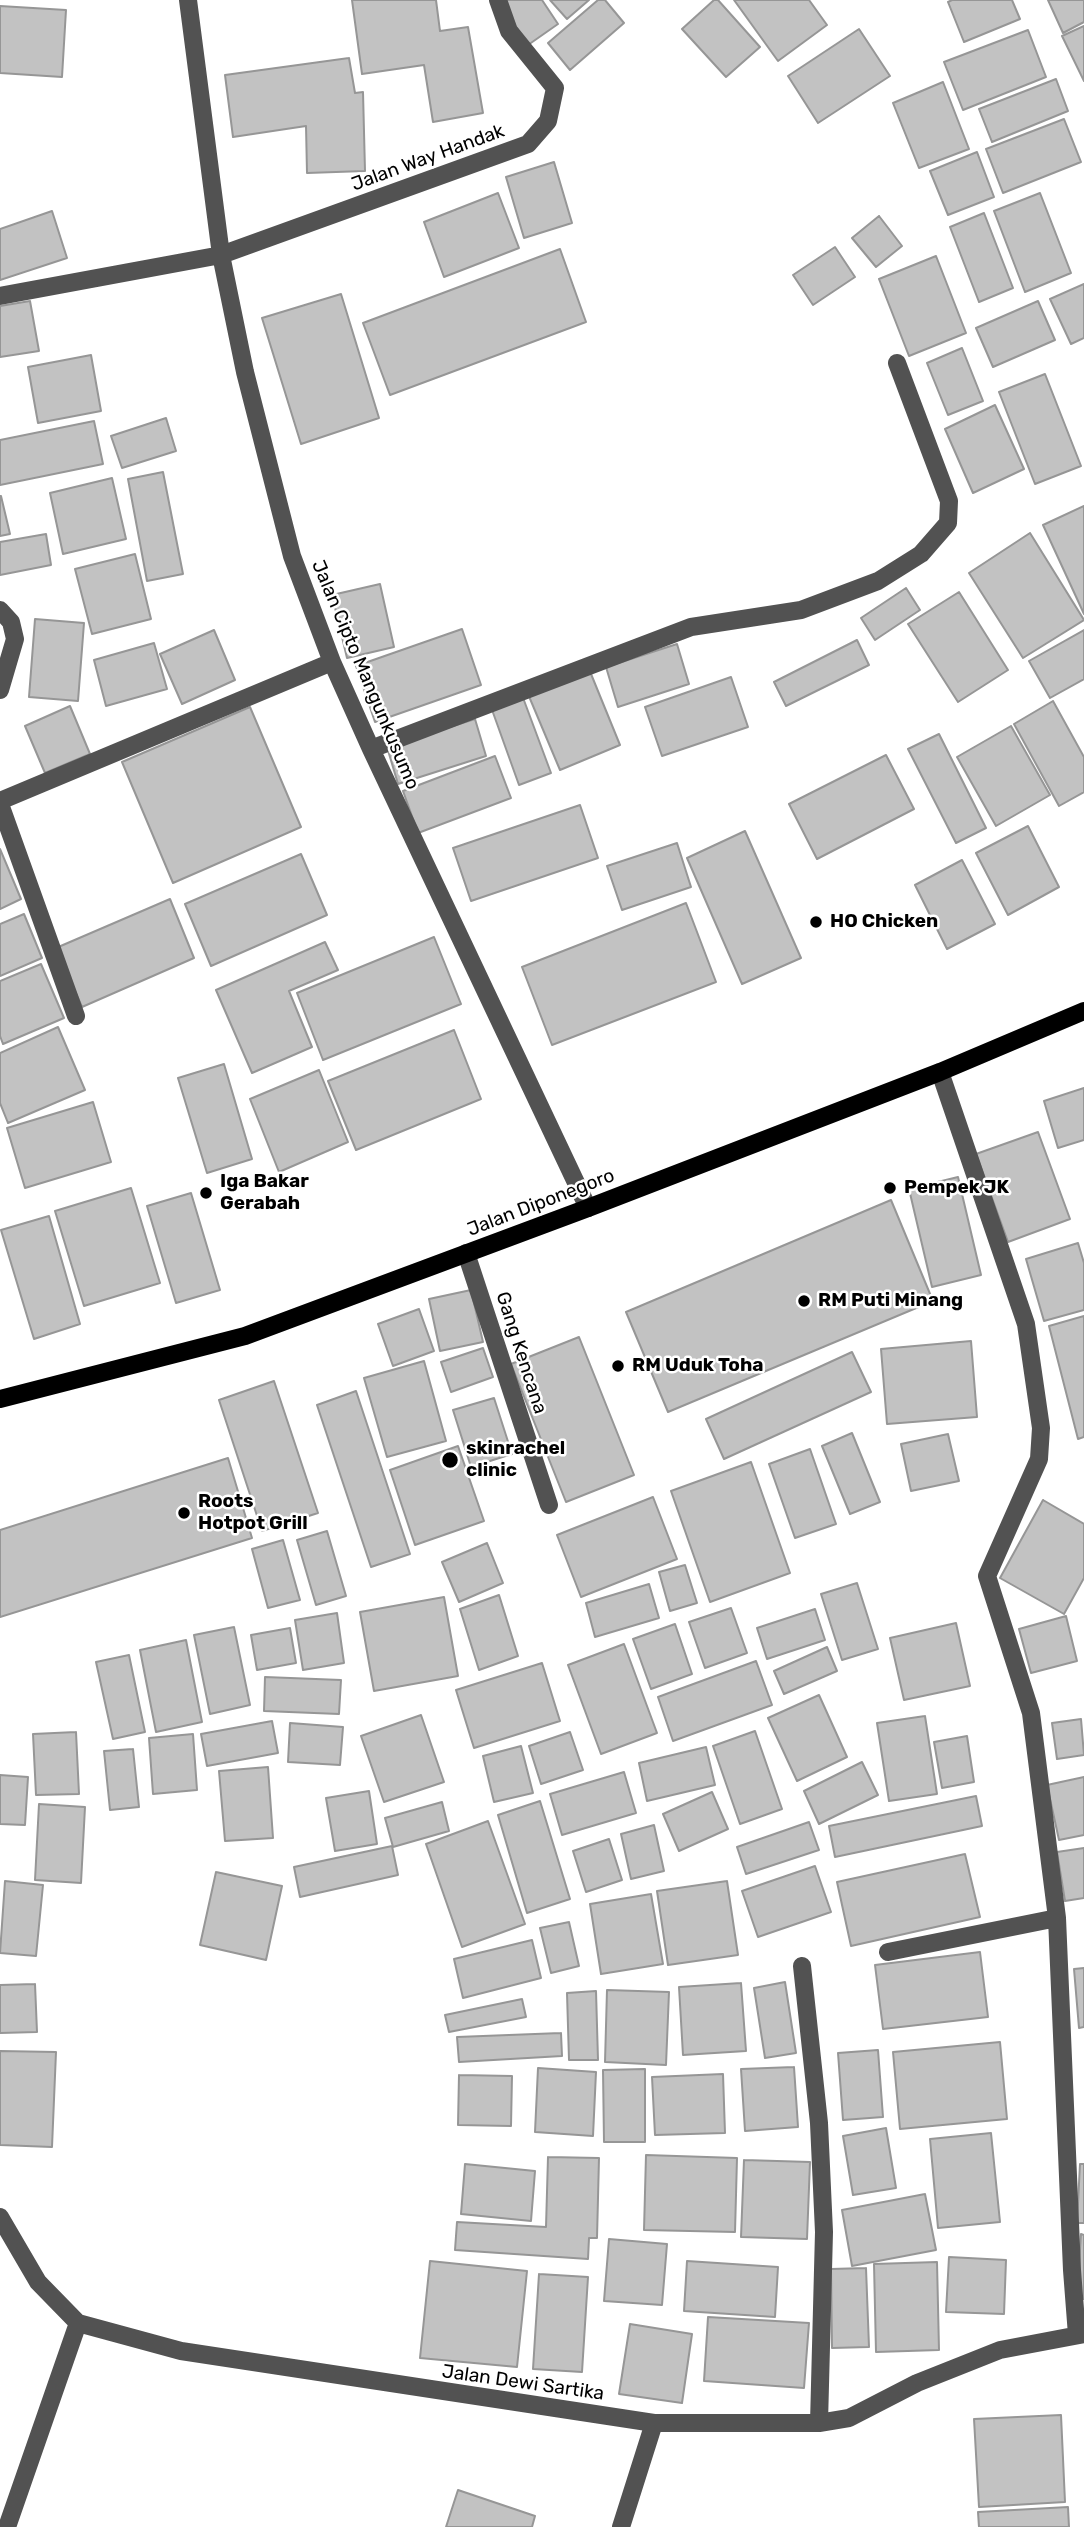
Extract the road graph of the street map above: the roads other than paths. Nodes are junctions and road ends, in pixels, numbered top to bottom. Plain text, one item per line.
1 (188, 0) edge
2 (498, 0) edge
3 (221, 255) junction
4 (0, 296) edge
5 (897, 363) dead end
6 (0, 610) edge
7 (332, 662) junction
8 (0, 690) edge
9 (371, 749) junction
10 (0, 803) edge
11 (1084, 1011) edge
12 (76, 1016) dead end
13 (940, 1072) junction
14 (588, 1208) junction
15 (466, 1253) junction
16 (0, 1399) edge
17 (549, 1505) dead end
18 (1057, 1919) junction
19 (888, 1952) dead end
20 (802, 1966) dead end
21 (0, 2217) edge
22 (78, 2323) junction
23 (1080, 2334) edge
24 (654, 2423) junction
25 (819, 2423) junction
26 (7, 2527) edge
27 (621, 2527) edge

1 - 3 street, Jalan Cipto Mangunkusumo
2 - 3 street, Jalan Way Handak
3 - 4 street
3 - 7 street, Jalan Cipto Mangunkusumo
5 - 9 street
6 - 8 street
7 - 9 street, Jalan Cipto Mangunkusumo
7 - 10 street
9 - 14 street, Jalan Cipto Mangunkusumo
10 - 12 street
11 - 13 main road, Jalan Diponegoro
13 - 14 main road, Jalan Diponegoro
13 - 18 street
14 - 15 main road, Jalan Diponegoro
15 - 16 main road, Jalan Diponegoro
15 - 17 street, Gang Kencana
18 - 19 street
18 - 23 street
20 - 25 street
21 - 22 street
22 - 24 street, Jalan Dewi Sartika
22 - 26 street
23 - 25 street, Jalan Dewi Sartika
24 - 25 street, Jalan Dewi Sartika
24 - 27 street

